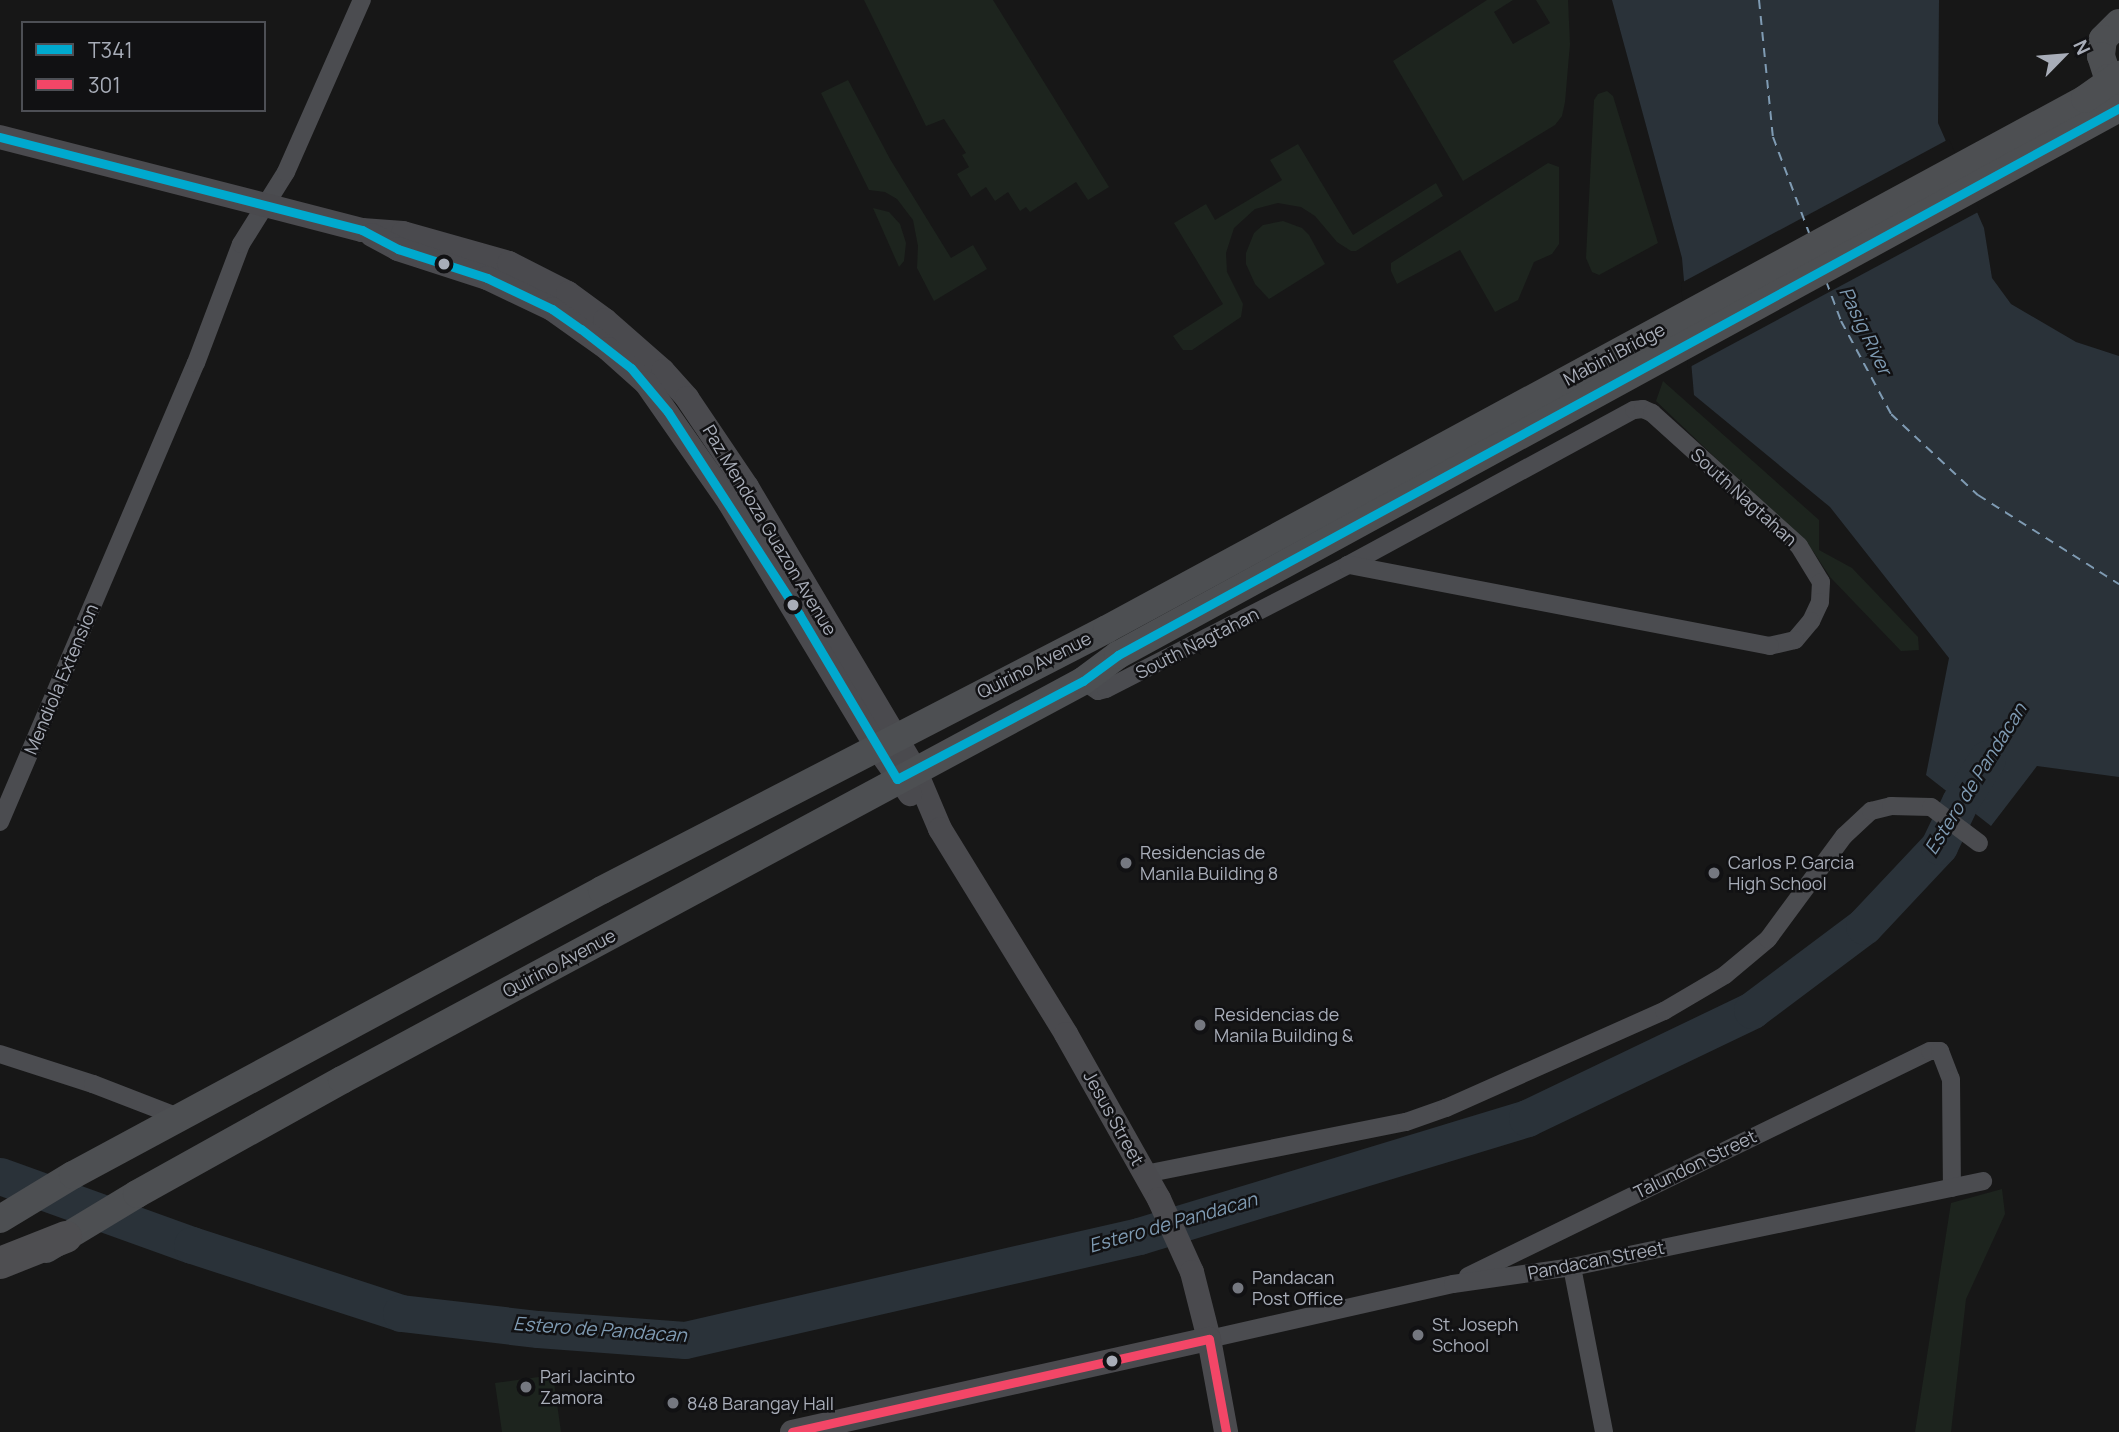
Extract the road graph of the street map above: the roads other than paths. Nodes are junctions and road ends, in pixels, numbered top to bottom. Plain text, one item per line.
1 (362, 0) edge
2 (2119, 23) edge
3 (2119, 75) edge
4 (2119, 92) edge
5 (2119, 108) edge
6 (0, 136) edge
7 (266, 206) junction
8 (1348, 565) junction
9 (1107, 629) joint
10 (1118, 655) joint
11 (1083, 681) junction
12 (886, 741) junction
13 (906, 774) junction
14 (0, 822) edge
15 (1979, 843) dead end
16 (618, 882) junction
17 (638, 921) junction
18 (446, 976) junction
19 (469, 1012) junction
20 (0, 1054) edge
21 (181, 1118) junction
22 (1145, 1174) junction
23 (1983, 1181) dead end
24 (1952, 1188) junction
25 (0, 1219) edge
26 (75, 1232) junction
27 (0, 1263) edge
28 (1572, 1267) junction
29 (0, 1274) edge
30 (1453, 1284) junction
31 (1209, 1339) junction
32 (792, 1432) edge
33 (1226, 1432) edge
34 (1604, 1432) edge

1 - 7 street, Mendiola Extension
2 - 4 main road
3 - 9 main road, Mabini Bridge, bridge
5 - 10 main road, Mabini Bridge
6 - 7 main road, Paz Mendoza Guazon Avenue
7 - 12 main road, Paz Mendoza Guazon Avenue
7 - 14 street, Mendiola Extension
8 - 8 street, South Nagtahan
8 - 11 street, South Nagtahan
9 - 12 main road, Quirino Avenue
10 - 11 main road, Quirino Avenue
11 - 13 main road, Quirino Avenue
12 - 13 main road, Paz Mendoza Guazon Avenue
12 - 16 main road, Quirino Avenue
13 - 17 main road, Quirino Avenue
13 - 22 main road, Jesus Street
15 - 22 street
16 - 17 main road
16 - 18 main road, Quirino Avenue
17 - 19 main road, Quirino Avenue
18 - 19 main road
18 - 21 main road, Quirino Avenue
19 - 26 main road, Quirino Avenue
20 - 21 street
21 - 25 main road, Quirino Avenue
22 - 31 main road, Jesus Street
23 - 24 street, Pandacan Street
24 - 28 street, Pandacan Street
24 - 30 street, Talundon Street
26 - 27 highway
26 - 29 main road, Quirino Avenue
28 - 30 street, Pandacan Street
28 - 34 street
30 - 31 street, Pandacan Street
31 - 32 main road
31 - 33 main road, Jesus Street

